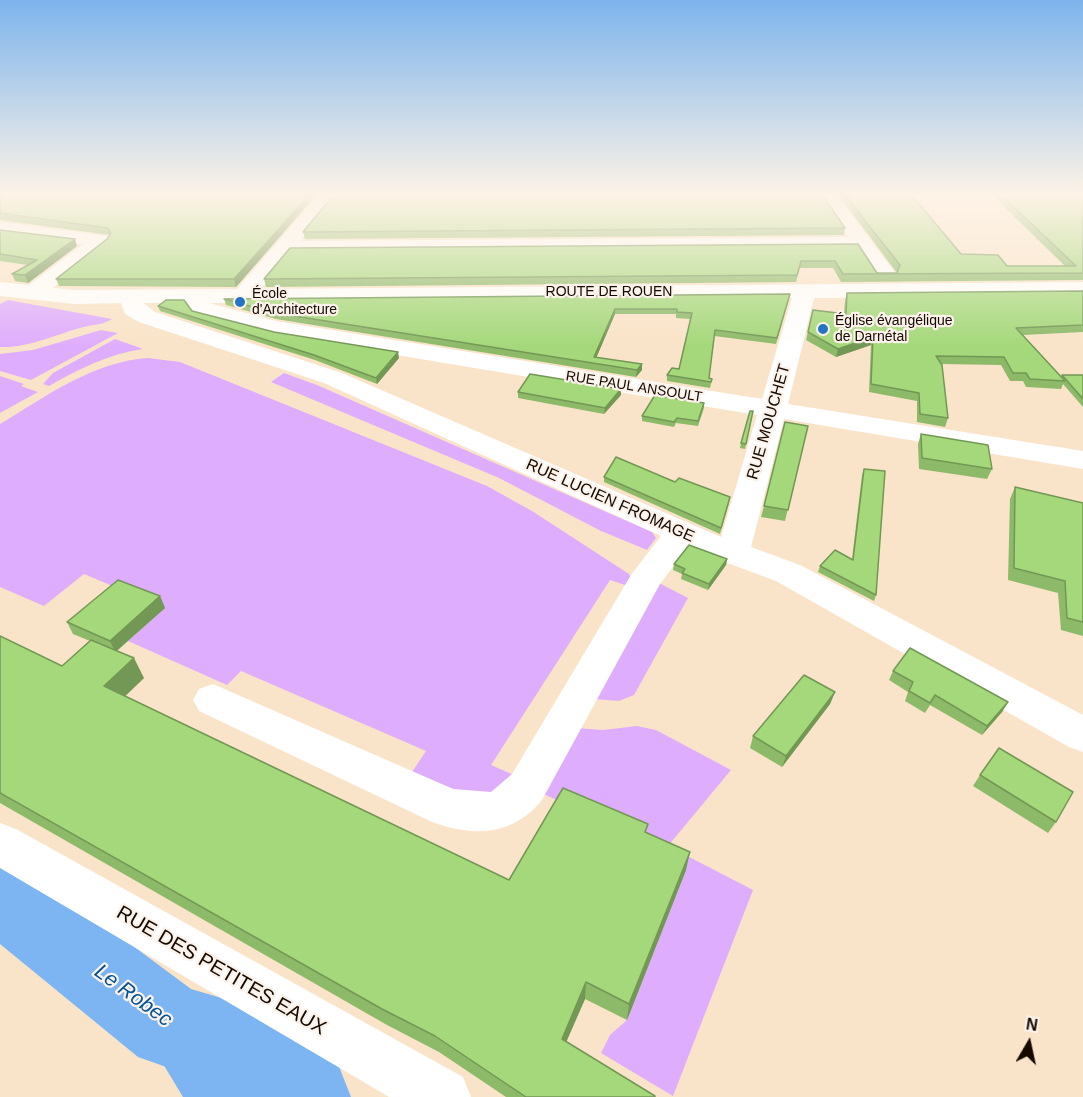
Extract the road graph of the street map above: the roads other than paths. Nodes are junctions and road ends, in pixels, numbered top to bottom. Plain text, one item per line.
1 (96, 244) edge
2 (286, 244) edge
3 (690, 244) edge
4 (863, 244) edge
5 (284, 247) junction
6 (885, 274) edge
7 (0, 289) edge
8 (805, 291) junction
9 (1078, 292) edge
10 (32, 294) junction
11 (197, 296) junction
12 (243, 296) junction
13 (136, 297) junction
14 (774, 410) junction
15 (1083, 460) edge
16 (682, 533) junction
17 (733, 553) junction
18 (213, 700) dead end
19 (1083, 735) edge
20 (0, 844) edge
21 (443, 1097) edge

1 - 10 street
2 - 5 street
3 - 5 street
4 - 6 street
5 - 12 street
7 - 10 street, ROUTE DE ROUEN
8 - 9 street, ROUTE DE ROUEN
8 - 12 street, ROUTE DE ROUEN
8 - 14 street, RUE MOUCHET
10 - 13 street, ROUTE DE ROUEN
11 - 12 street, ROUTE DE ROUEN
11 - 13 street, ROUTE DE ROUEN
11 - 14 street, RUE PAUL ANSOULT
13 - 16 street, RUE LUCIEN FROMAGE
14 - 15 street, RUE PAUL ANSOULT
14 - 17 street, RUE MOUCHET
16 - 17 street, RUE LUCIEN FROMAGE
16 - 18 street
17 - 19 street, RUE LUCIEN FROMAGE
20 - 21 street, RUE DES PETITES EAUX

